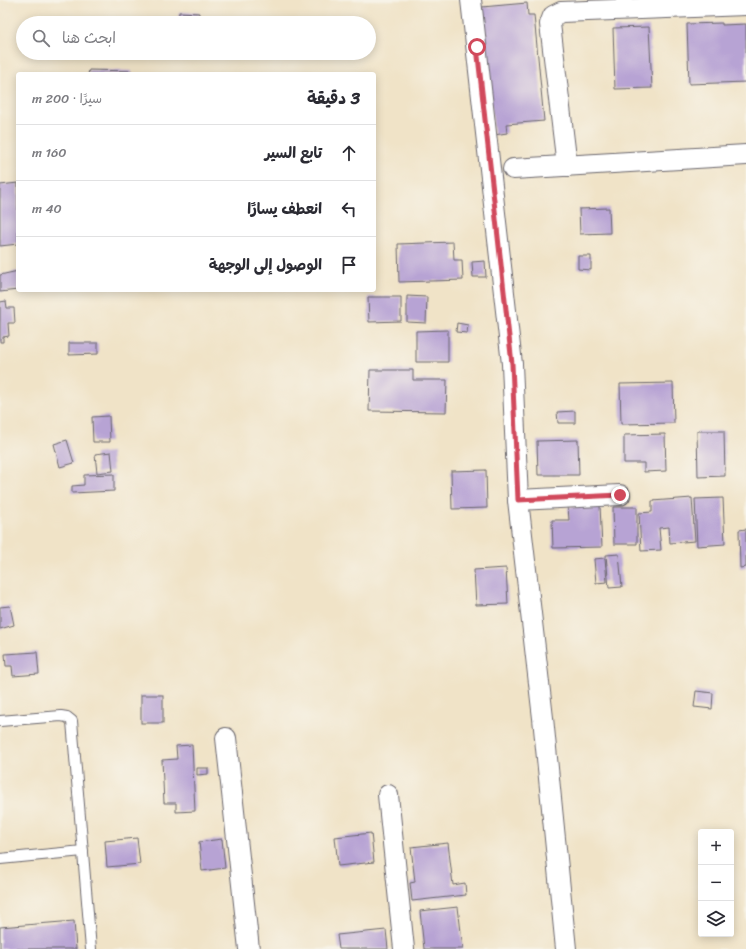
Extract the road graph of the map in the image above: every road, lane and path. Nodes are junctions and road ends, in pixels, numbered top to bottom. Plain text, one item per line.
1 (472, 0) edge
2 (746, 5) edge
3 (746, 155) edge
4 (567, 166) junction
5 (513, 169) dead end
6 (620, 495) dead end
7 (518, 500) junction
8 (0, 721) edge
9 (226, 738) dead end
10 (388, 795) dead end
11 (82, 851) junction
12 (0, 859) edge
13 (91, 949) edge
14 (248, 949) edge
15 (404, 949) edge
16 (566, 949) edge

1 - 7 street
2 - 4 street
3 - 4 street
4 - 5 street
6 - 7 street
7 - 16 street
8 - 11 lane
9 - 14 street
10 - 15 street
11 - 12 lane
11 - 13 lane

